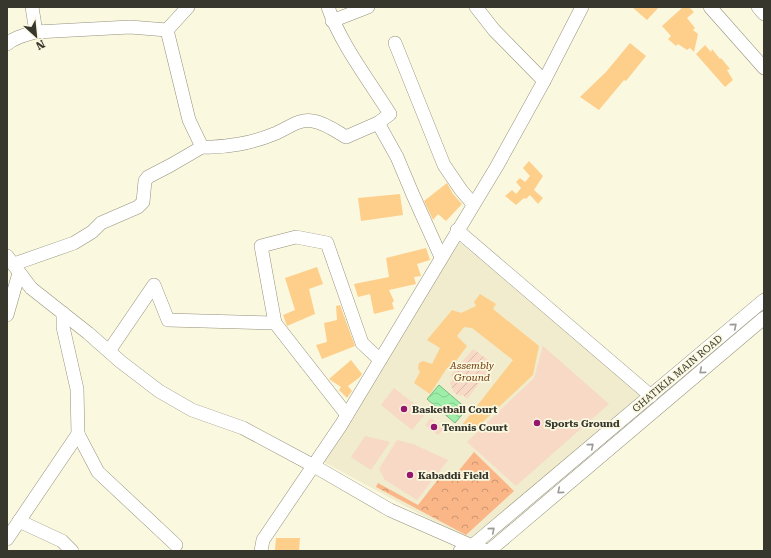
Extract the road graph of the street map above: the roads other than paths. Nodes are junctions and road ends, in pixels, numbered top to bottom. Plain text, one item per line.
1 (32, 7) edge
2 (188, 7) edge
3 (328, 7) edge
4 (368, 7) edge
5 (476, 7) edge
6 (582, 7) edge
7 (710, 7) edge
8 (758, 7) edge
9 (764, 14) edge
10 (332, 20) junction
11 (167, 30) junction
12 (36, 32) junction
13 (395, 43) dead end
14 (7, 44) edge
15 (764, 68) edge
16 (544, 81) junction
17 (378, 123) junction
18 (202, 147) junction
19 (474, 204) junction
20 (457, 230) junction
21 (441, 257) junction
22 (13, 264) edge
23 (764, 300) edge
24 (63, 314) junction
25 (7, 315) edge
26 (747, 315) junction
27 (760, 322) edge
28 (274, 323) junction
29 (109, 351) junction
30 (380, 360) junction
31 (652, 396) junction
32 (347, 415) junction
33 (78, 434) junction
34 (314, 466) junction
35 (19, 521) junction
36 (7, 539) edge
37 (176, 545) dead end
38 (466, 549) edge
39 (72, 551) edge
40 (261, 551) edge
41 (488, 551) edge

1 - 12 street
2 - 11 street
3 - 10 street
4 - 10 street
5 - 16 street
6 - 16 street
7 - 15 street
8 - 9 street
10 - 17 street
11 - 12 street
11 - 18 street
12 - 14 street
13 - 19 street
16 - 19 street
17 - 18 street
17 - 21 street
18 - 22 street
19 - 20 street
20 - 21 street
20 - 31 street
21 - 30 street
22 - 24 street
22 - 25 street
23 - 26 street, GHATIKIA MAIN ROAD
24 - 29 street
24 - 33 street
26 - 27 street
31 -> 26 street, GHATIKIA MAIN ROAD
27 -> 41 street, GHATIKIA MAIN ROAD
28 - 29 street
28 - 30 street
28 - 32 street
29 - 34 street
30 - 32 street
38 -> 31 street, GHATIKIA MAIN ROAD
32 - 34 street
33 - 35 street
33 - 37 street
34 - 38 street
34 - 40 street
35 - 36 street
35 - 39 street
38 - 41 street

